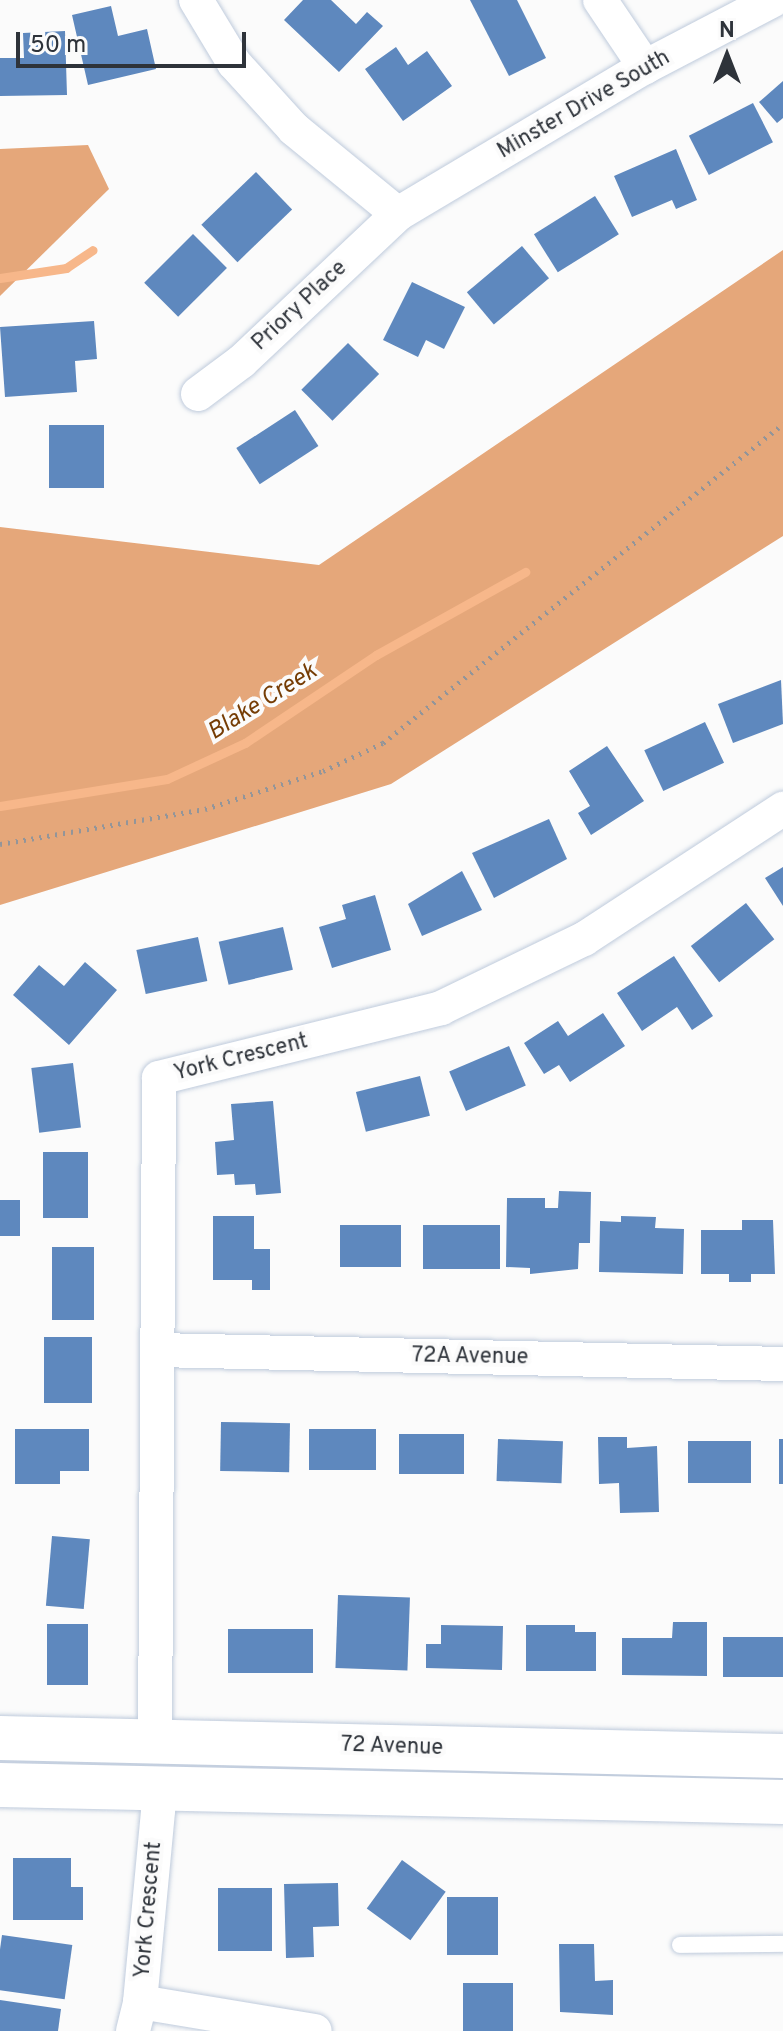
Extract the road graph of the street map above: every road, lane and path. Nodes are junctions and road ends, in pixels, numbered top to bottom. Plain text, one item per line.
1 (196, 0) edge
2 (600, 0) edge
3 (773, 0) edge
4 (645, 67) junction
5 (398, 214) junction
6 (198, 394) dead end
7 (783, 424) edge
8 (783, 809) edge
9 (0, 844) edge
10 (157, 1350) junction
11 (783, 1364) edge
12 (0, 1738) edge
13 (155, 1740) junction
14 (783, 1756) edge
15 (0, 1785) edge
16 (155, 1788) junction
17 (783, 1802) edge
18 (783, 1944) edge
19 (680, 1945) dead end
20 (136, 2016) edge
21 (315, 2031) edge

1 - 5 street
2 - 4 street
3 - 4 street, Minster Drive South
4 - 5 street, Minster Drive South
5 - 6 street, Priory Place
7 - 9 path
8 - 10 street, York Crescent
10 - 11 street, 72A Avenue
10 - 13 street, York Crescent
12 - 13 main road, 72 Avenue
13 - 14 main road, 72 Avenue
15 - 16 main road, 72 Avenue
16 - 17 main road, 72 Avenue
16 - 20 street, York Crescent
18 - 19 lane
20 - 21 street

